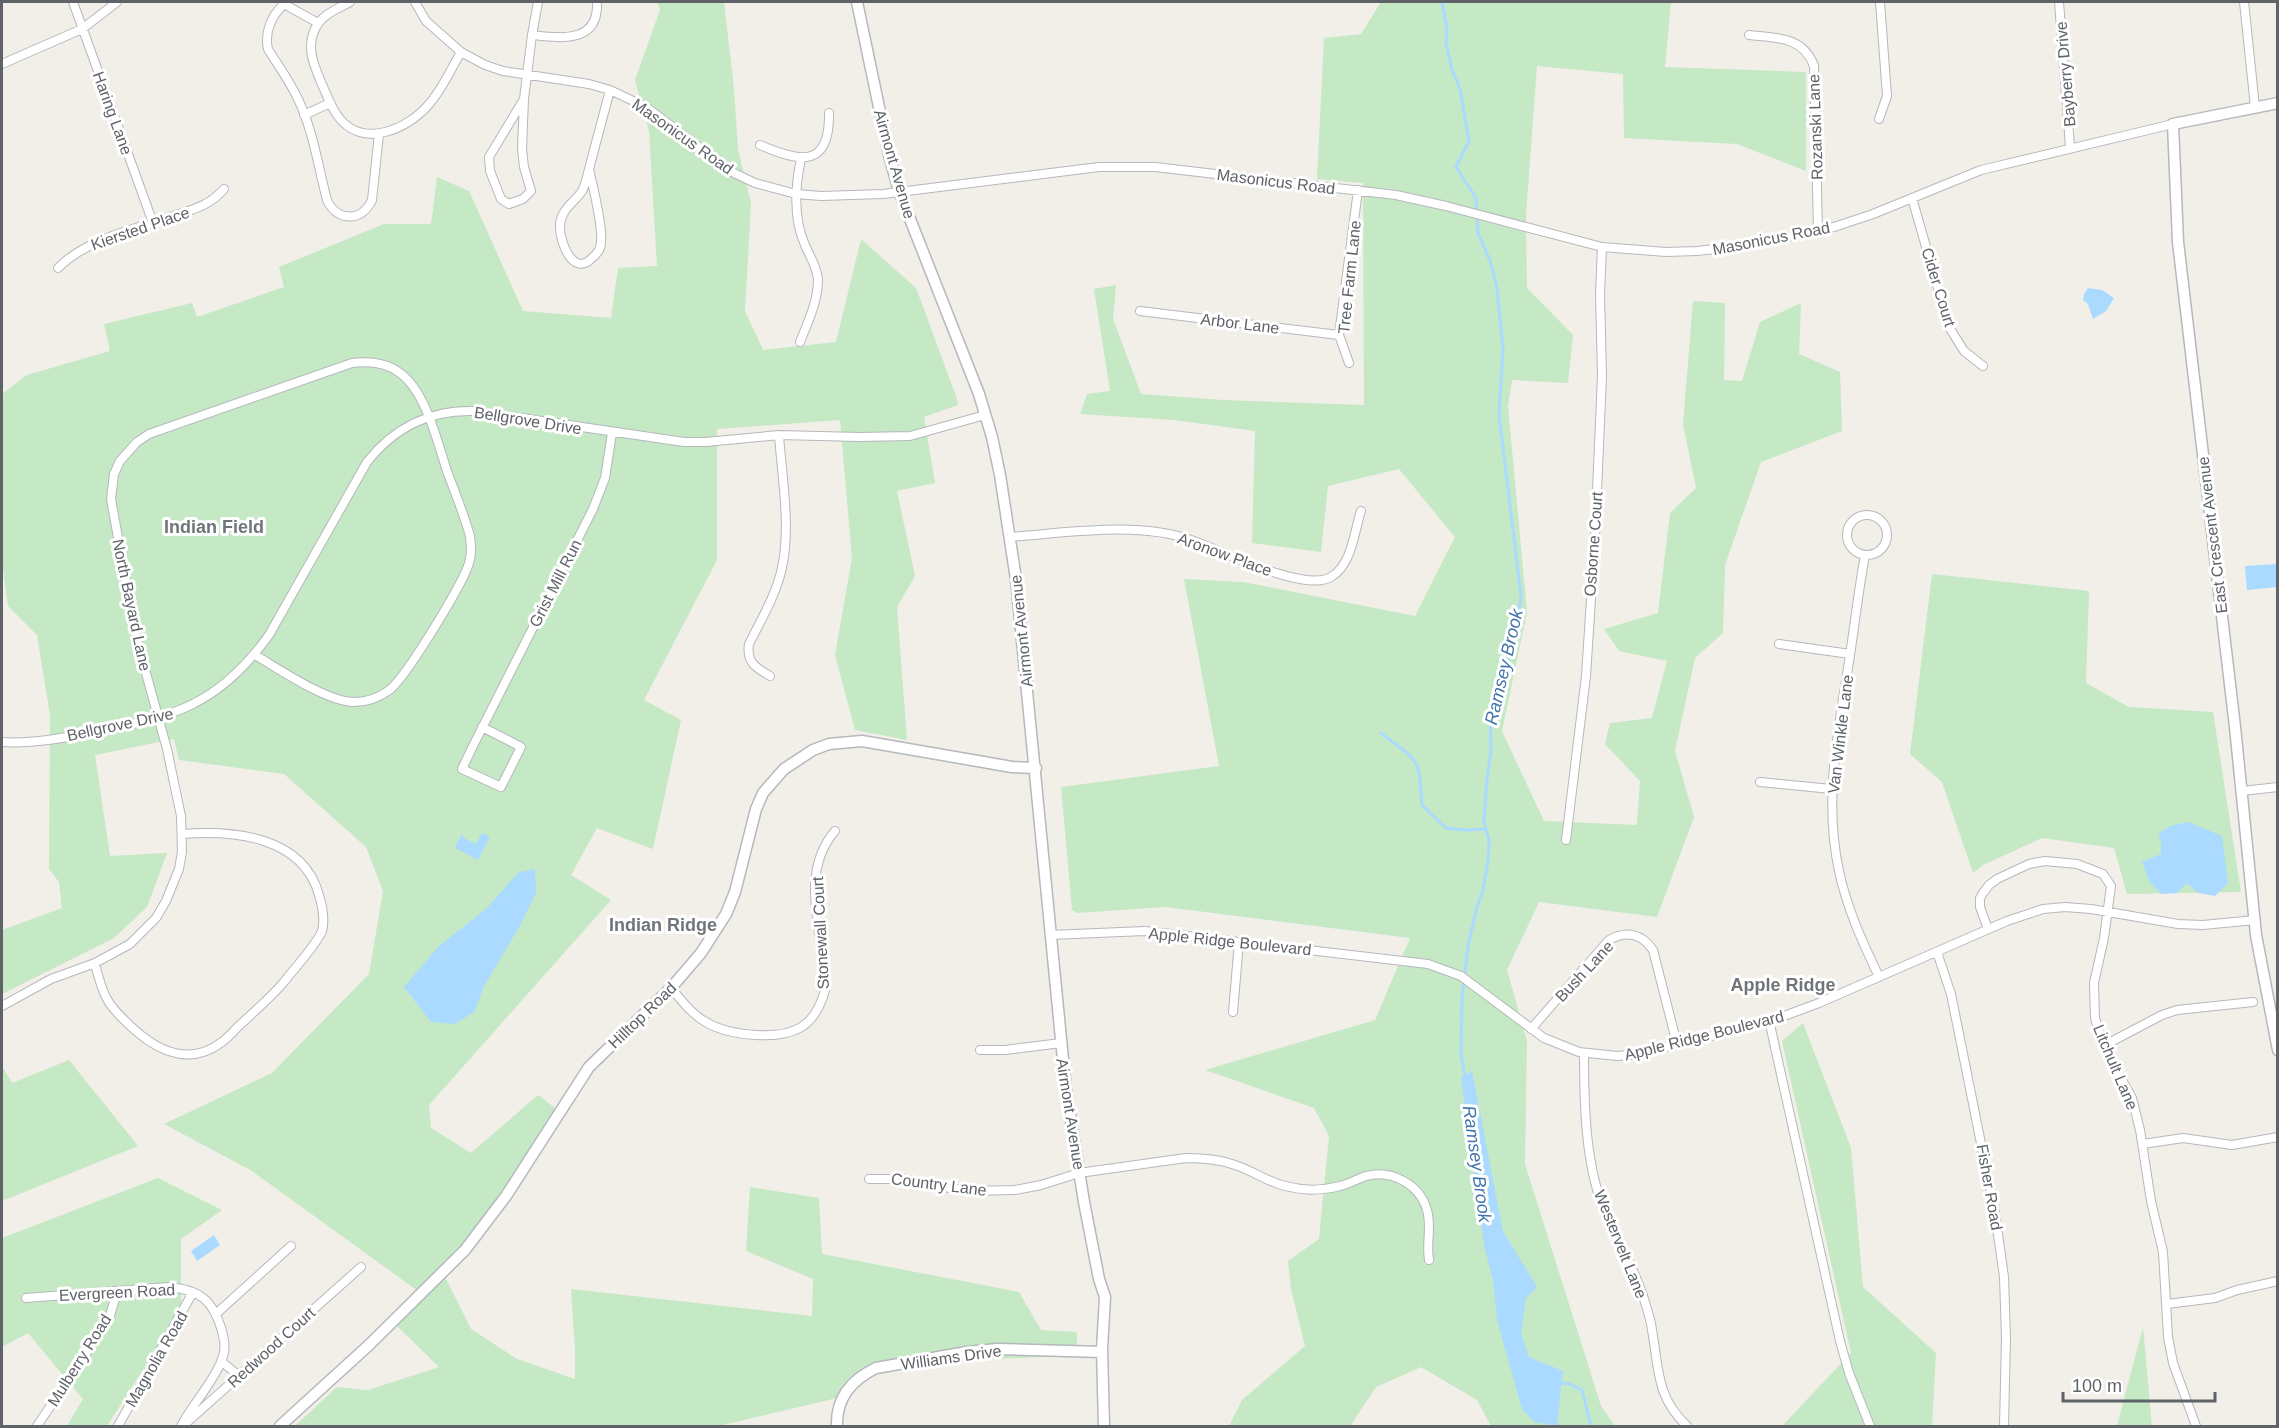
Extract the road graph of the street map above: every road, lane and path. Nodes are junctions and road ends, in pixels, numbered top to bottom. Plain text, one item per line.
1 (73, 2) edge
2 (117, 2) edge
3 (350, 2) edge
4 (415, 2) edge
5 (538, 2) edge
6 (597, 2) edge
7 (857, 2) edge
8 (1880, 2) edge
9 (2059, 2) edge
10 (2244, 2) edge
11 (318, 23) junction
12 (82, 29) junction
13 (1749, 35) dead end
14 (532, 36) junction
15 (461, 52) junction
16 (2, 64) edge
17 (527, 75) junction
18 (610, 90) junction
19 (524, 99) junction
20 (330, 103) junction
21 (2277, 103) edge
22 (2255, 107) junction
23 (829, 113) dead end
24 (304, 115) junction
25 (1879, 119) dead end
26 (2173, 124) junction
27 (379, 134) junction
28 (760, 145) dead end
29 (2070, 147) junction
30 (801, 159) junction
31 (589, 169) junction
32 (224, 189) dead end
33 (1358, 190) junction
34 (899, 191) junction
35 (796, 194) junction
36 (1912, 198) junction
37 (153, 223) junction
38 (1818, 231) junction
39 (1602, 247) junction
40 (58, 268) dead end
41 (1140, 311) dead end
42 (1340, 335) junction
43 (800, 342) dead end
44 (1349, 363) dead end
45 (1983, 366) dead end
46 (985, 415) junction
47 (428, 416) junction
48 (612, 433) junction
49 (779, 435) junction
50 (1361, 511) dead end
51 (1009, 537) junction
52 (1865, 555) junction
53 (1779, 644) dead end
54 (1850, 654) junction
55 (255, 655) junction
56 (770, 676) dead end
57 (159, 719) junction
58 (482, 727) junction
59 (2, 742) edge
60 (1036, 768) junction
61 (1760, 782) dead end
62 (2277, 786) edge
63 (1831, 789) junction
64 (2242, 791) junction
65 (834, 831) dead end
66 (182, 834) junction
67 (1566, 840) dead end
68 (2108, 912) junction
69 (2255, 920) junction
70 (1988, 929) junction
71 (1050, 935) junction
72 (1239, 942) junction
73 (1937, 952) junction
74 (95, 963) junction
75 (1879, 977) junction
76 (671, 988) junction
77 (2253, 1002) dead end
78 (2, 1006) edge
79 (1233, 1012) dead end
80 (1769, 1020) junction
81 (1531, 1029) junction
82 (1061, 1043) junction
83 (1677, 1044) junction
84 (2103, 1046) junction
85 (980, 1050) dead end
86 (2277, 1050) edge
87 (1584, 1053) junction
88 (2277, 1137) edge
89 (2143, 1144) junction
90 (1079, 1173) junction
91 (869, 1179) dead end
92 (291, 1246) dead end
93 (1429, 1260) dead end
94 (361, 1267) dead end
95 (2277, 1281) edge
96 (117, 1292) junction
97 (193, 1292) junction
98 (26, 1298) dead end
99 (2167, 1304) junction
100 (217, 1313) junction
101 (1102, 1352) junction
102 (221, 1361) junction
103 (239, 1376) junction
104 (37, 1426) edge
105 (118, 1426) edge
106 (182, 1426) edge
107 (280, 1426) edge
108 (837, 1426) edge
109 (1104, 1426) edge
110 (1687, 1426) edge
111 (1870, 1426) edge
112 (2004, 1426) edge
113 (2196, 1426) edge

1 - 12 street, Haring Lane
2 - 12 street
3 - 11 street
4 - 15 street, Masonicus Road
5 - 14 street
6 - 14 street
7 - 34 street, Airmont Avenue
8 - 25 street
9 - 29 street, Bayberry Drive
10 - 22 street
11 - 20 street
11 - 24 street
12 - 16 street
12 - 37 street, Haring Lane
13 - 38 street, Rozanski Lane
14 - 17 street
15 - 17 street, Masonicus Road
15 - 27 street
17 - 18 street, Masonicus Road
17 - 19 street
18 - 31 street
18 - 35 street, Masonicus Road
19 - 19 street
20 - 24 street
20 - 27 street
21 - 22 street
22 - 26 street
23 - 30 street
24 - 27 street
26 - 29 street, Masonicus Road
26 - 64 street, East Crescent Avenue
28 - 30 street
29 - 36 street, Masonicus Road
30 - 35 street
31 - 31 street
32 - 37 street, Kiersted Place
33 - 34 street, Masonicus Road
33 - 39 street, Masonicus Road
33 - 42 street, Tree Farm Lane
34 - 35 street, Masonicus Road
34 - 46 street, Airmont Avenue
35 - 43 street
36 - 38 street, Masonicus Road
36 - 45 street, Cider Court
37 - 40 street, Kiersted Place
38 - 39 street, Masonicus Road
39 - 67 street, Osborne Court
41 - 42 street, Arbor Lane
42 - 44 street, Tree Farm Lane
46 - 49 street, Bellgrove Drive
46 - 51 street, Airmont Avenue
47 - 48 street, Bellgrove Drive
47 - 55 street, Bellgrove Drive
47 - 55 street, North Bayard Lane
47 - 57 street, North Bayard Lane
48 - 49 street, Bellgrove Drive
48 - 58 street, Grist Mill Run
49 - 56 street
50 - 51 street, Aronow Place
51 - 60 street, Airmont Avenue
52 - 52 street
52 - 54 street, Van Winkle Lane
53 - 54 street
54 - 63 street, Van Winkle Lane
55 - 57 street, Bellgrove Drive
57 - 59 street, Bellgrove Drive
57 - 66 street, North Bayard Lane
58 - 58 street, Grist Mill Run
60 - 71 street, Airmont Avenue
60 - 76 street, Hilltop Road
61 - 63 street
62 - 64 street
63 - 75 street, Van Winkle Lane
64 - 69 street, East Crescent Avenue
65 - 76 street, Stonewall Court
66 - 74 street, North Bayard Lane
66 - 74 street
68 - 69 street, Apple Ridge Boulevard
68 - 70 street, Apple Ridge Boulevard
68 - 70 street, Litchult Lane
68 - 84 street, Litchult Lane
69 - 86 street, East Crescent Avenue
70 - 73 street, Apple Ridge Boulevard
71 - 72 street, Apple Ridge Boulevard
71 - 82 street, Airmont Avenue
72 - 79 street
72 - 81 street, Apple Ridge Boulevard
73 - 75 street, Apple Ridge Boulevard
73 - 112 street, Fisher Road
74 - 78 street, North Bayard Lane
75 - 80 street, Apple Ridge Boulevard
76 - 107 street, Hilltop Road
77 - 84 street
80 - 83 street, Apple Ridge Boulevard
80 - 111 street
81 - 83 street, Bush Lane
81 - 87 street, Apple Ridge Boulevard
82 - 85 street
82 - 90 street, Airmont Avenue
83 - 87 street, Apple Ridge Boulevard
84 - 89 street, Litchult Lane
87 - 110 street, Westervelt Lane
88 - 89 street
89 - 99 street, Litchult Lane
90 - 91 street, Country Lane
90 - 93 street, Country Lane
90 - 101 street, Airmont Avenue
92 - 100 street
94 - 103 street, Redwood Court
95 - 99 street
96 - 97 street, Evergreen Road
96 - 98 street, Evergreen Road
96 - 104 street, Mulberry Road
97 - 100 street, Evergreen Road
97 - 105 street, Magnolia Road
99 - 113 street, Litchult Lane
100 - 102 street
101 - 108 street, Williams Drive
101 - 109 street, Airmont Avenue
102 - 103 street
102 - 106 street
103 - 106 street, Redwood Court

